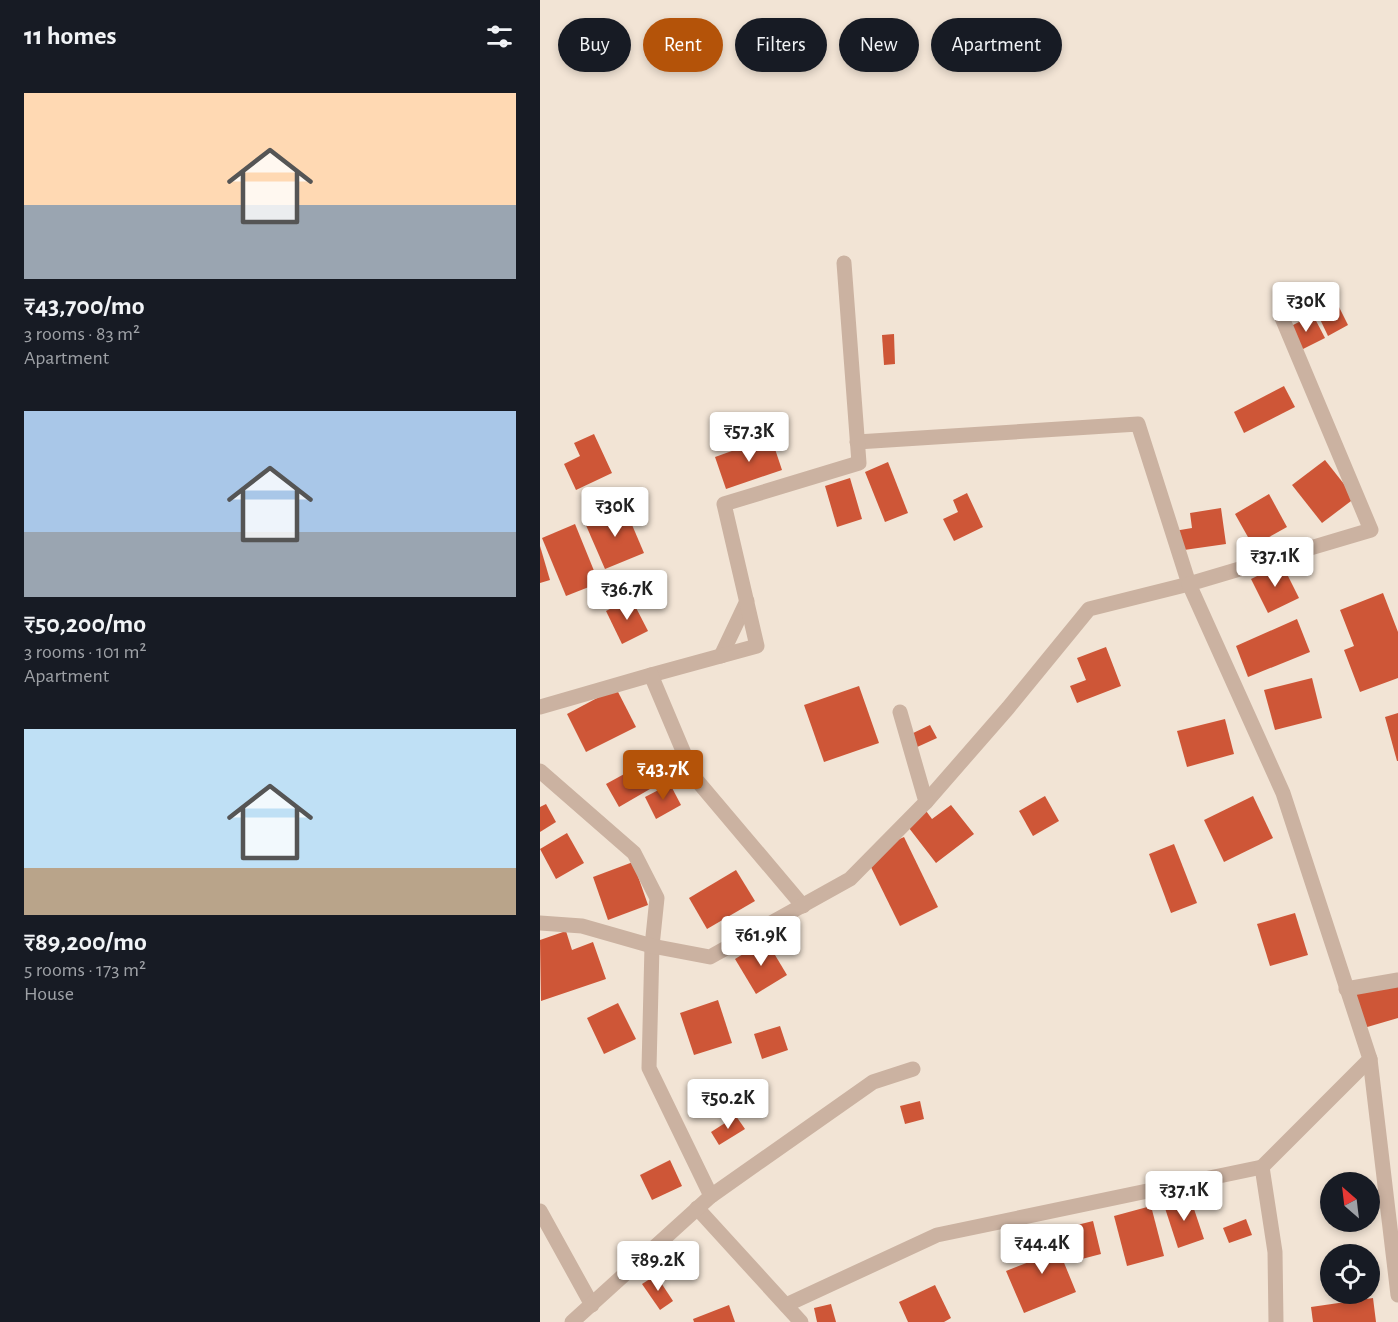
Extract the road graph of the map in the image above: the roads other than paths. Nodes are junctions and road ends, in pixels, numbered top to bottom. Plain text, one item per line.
1 (844, 263) dead end
2 (1280, 313) dead end
3 (857, 442) junction
4 (1189, 584) junction
5 (747, 602) junction
6 (721, 656) junction
7 (651, 675) junction
8 (540, 707) edge
9 (900, 712) dead end
10 (540, 771) edge
11 (926, 802) junction
12 (803, 906) junction
13 (540, 923) edge
14 (652, 946) junction
15 (1398, 980) edge
16 (1346, 988) junction
17 (1370, 1059) junction
18 (913, 1069) dead end
19 (1262, 1167) junction
20 (711, 1196) junction
21 (697, 1208) junction
22 (540, 1211) edge
23 (1398, 1295) edge
24 (591, 1305) junction
25 (786, 1305) junction
26 (572, 1322) edge
27 (801, 1322) edge
28 (1276, 1322) edge

1 - 3 street
2 - 4 street
3 - 4 street
3 - 5 street
4 - 11 street
4 - 16 street
5 - 6 street
5 - 6 street
6 - 7 street
7 - 8 street
7 - 12 street
9 - 11 street
10 - 14 street
11 - 12 street
12 - 14 street
13 - 14 street
14 - 20 street
15 - 16 street
16 - 17 street
17 - 19 street
17 - 23 street
18 - 20 street
19 - 25 street
19 - 28 street
20 - 21 street
21 - 24 street
21 - 25 street
22 - 24 street
24 - 26 street
25 - 27 street

